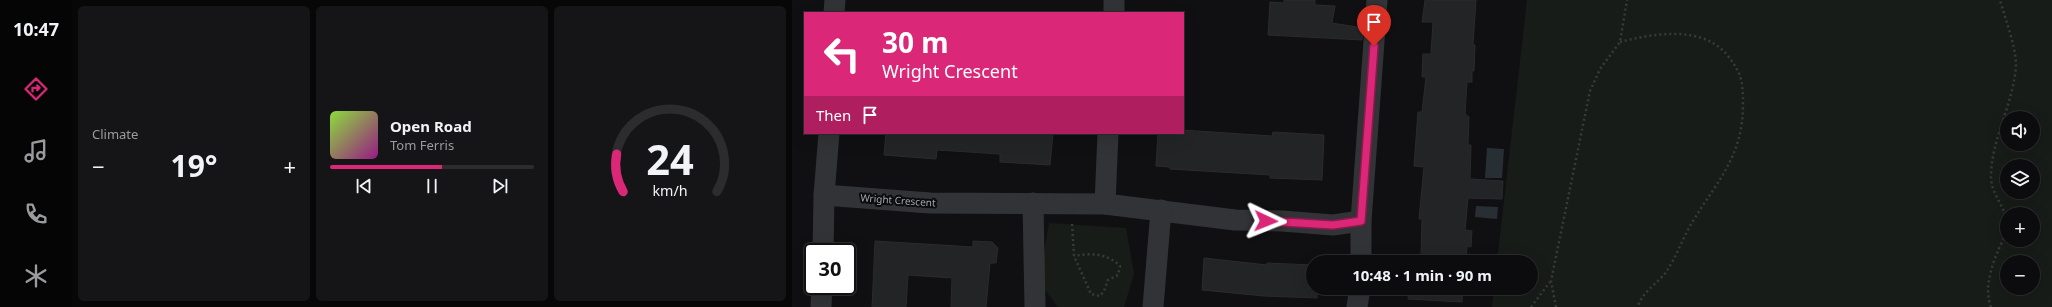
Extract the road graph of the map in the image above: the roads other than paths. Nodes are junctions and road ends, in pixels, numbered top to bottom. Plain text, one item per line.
1 (834, 0) edge
2 (1114, 0) edge
3 (1377, 0) edge
4 (834, 12) edge
5 (1114, 12) edge
6 (829, 134) edge
7 (1108, 134) edge
8 (824, 195) junction
9 (1033, 204) junction
10 (1105, 204) junction
11 (1161, 210) junction
12 (1361, 221) junction
13 (823, 243) edge
14 (1361, 255) edge
15 (822, 295) edge
16 (1359, 295) edge
17 (822, 307) edge
18 (1034, 307) edge
19 (1153, 307) edge
20 (1357, 307) edge

1 - 4 street
2 - 5 street
3 - 12 street
6 - 8 street
7 - 10 street
8 - 9 street, Wright Crescent
8 - 13 street
9 - 10 street, Wright Crescent
9 - 18 street
10 - 11 street, Wright Crescent
11 - 12 street, Wright Crescent
11 - 19 street
12 - 14 street
15 - 17 street
16 - 20 street

